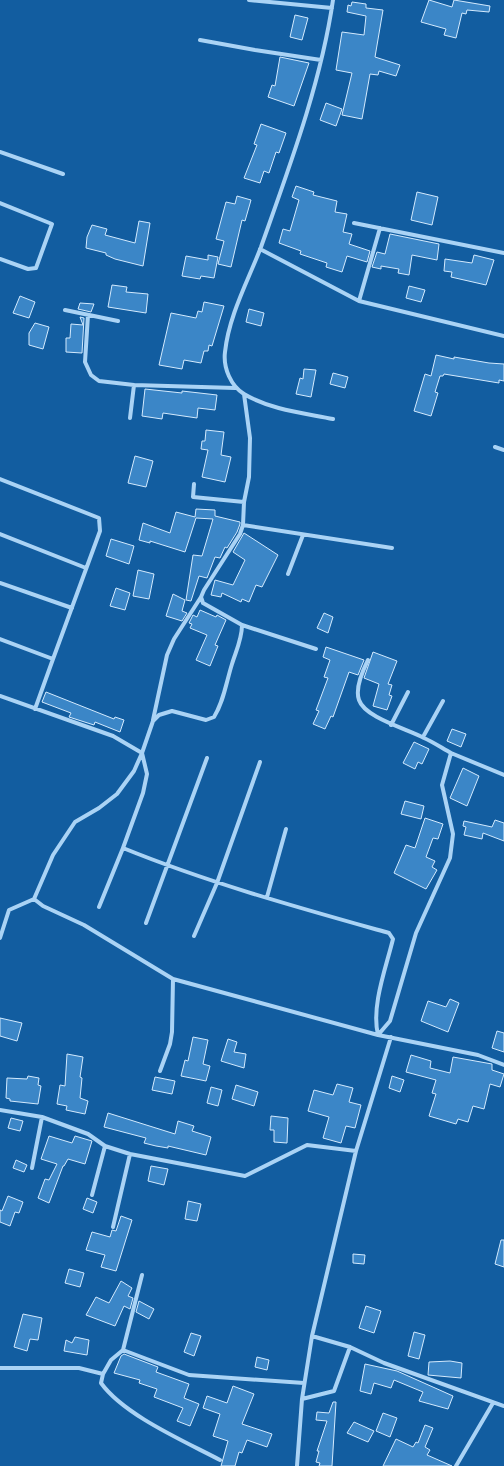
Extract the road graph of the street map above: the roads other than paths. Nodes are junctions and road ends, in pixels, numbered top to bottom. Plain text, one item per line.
1 (249, 0) edge
2 (333, 0) edge
3 (332, 8) junction
4 (200, 40) dead end
5 (321, 60) junction
6 (0, 152) edge
7 (63, 174) dead end
8 (0, 203) edge
9 (354, 223) dead end
10 (380, 228) junction
11 (260, 249) junction
12 (504, 254) edge
13 (0, 259) edge
14 (359, 301) junction
15 (65, 310) dead end
16 (88, 315) junction
17 (118, 321) dead end
18 (504, 336) edge
19 (134, 385) junction
20 (235, 388) junction
21 (244, 394) junction
22 (130, 418) dead end
23 (333, 419) dead end
24 (495, 447) dead end
25 (504, 450) edge
26 (0, 479) edge
27 (194, 484) dead end
28 (244, 502) junction
29 (243, 526) junction
30 (0, 534) edge
31 (303, 535) junction
32 (392, 548) dead end
33 (86, 568) junction
34 (288, 574) dead end
35 (0, 583) edge
36 (201, 597) junction
37 (72, 608) junction
38 (242, 625) junction
39 (0, 639) edge
40 (316, 649) dead end
41 (53, 659) junction
42 (368, 660) dead end
43 (408, 692) dead end
44 (0, 696) edge
45 (443, 701) dead end
46 (35, 709) junction
47 (153, 721) junction
48 (391, 725) junction
49 (423, 737) junction
50 (142, 753) junction
51 (450, 753) junction
52 (207, 758) dead end
53 (260, 762) dead end
54 (504, 775) edge
55 (286, 829) dead end
56 (123, 848) junction
57 (167, 866) junction
58 (217, 883) junction
59 (267, 897) junction
60 (34, 899) junction
61 (99, 907) dead end
62 (146, 923) dead end
63 (194, 936) dead end
64 (0, 938) edge
65 (173, 979) junction
66 (378, 1034) junction
67 (391, 1037) junction
68 (504, 1065) edge
69 (160, 1071) dead end
70 (0, 1110) edge
71 (42, 1117) junction
72 (105, 1146) junction
73 (356, 1151) junction
74 (130, 1154) junction
75 (32, 1168) dead end
76 (92, 1196) dead end
77 (113, 1227) dead end
78 (142, 1275) dead end
79 (312, 1336) junction
80 (350, 1347) junction
81 (123, 1350) junction
82 (0, 1368) edge
83 (103, 1374) junction
84 (304, 1383) junction
85 (302, 1399) junction
86 (493, 1403) junction
87 (504, 1406) edge
88 (220, 1460) dead end
89 (297, 1466) edge
90 (456, 1466) edge

1 - 3 street
2 - 3 street
3 - 5 street
4 - 5 street
5 - 11 street
6 - 7 street
8 - 13 street
9 - 10 street
10 - 12 street
10 - 14 street
11 - 14 street
11 - 20 street
14 - 18 street
15 - 16 street
16 - 17 street
16 - 19 street
19 - 20 street
19 - 22 street
20 - 21 street
21 - 23 street
21 - 28 street
24 - 25 street
26 - 33 street
27 - 28 street
28 - 29 street
29 - 31 street
29 - 36 street
30 - 33 street
31 - 32 street
31 - 34 street
33 - 37 street
35 - 37 street
36 - 38 street
36 - 47 street
37 - 41 street
38 - 40 street
38 - 47 street
39 - 41 street
41 - 46 street
42 - 48 street
43 - 48 street
44 - 46 street
45 - 49 street
46 - 50 street
47 - 50 street
48 - 49 street
49 - 51 street
50 - 56 street
50 - 60 street
51 - 54 street
51 - 66 street
52 - 57 street
53 - 58 street
55 - 59 street
56 - 57 street
56 - 61 street
57 - 58 street
57 - 62 street
58 - 59 street
58 - 63 street
59 - 66 street
60 - 64 street
60 - 65 street
65 - 66 street
65 - 69 street
66 - 67 street
67 - 68 street
67 - 73 street
70 - 71 street
71 - 72 street
71 - 75 street
72 - 74 street
72 - 76 street
73 - 74 street
73 - 79 street
74 - 77 street
78 - 81 street
79 - 80 street
79 - 84 street
80 - 85 street
80 - 86 street
81 - 83 street
81 - 84 street
82 - 83 street
83 - 88 street
84 - 85 street
85 - 89 street
86 - 87 street
86 - 90 street

